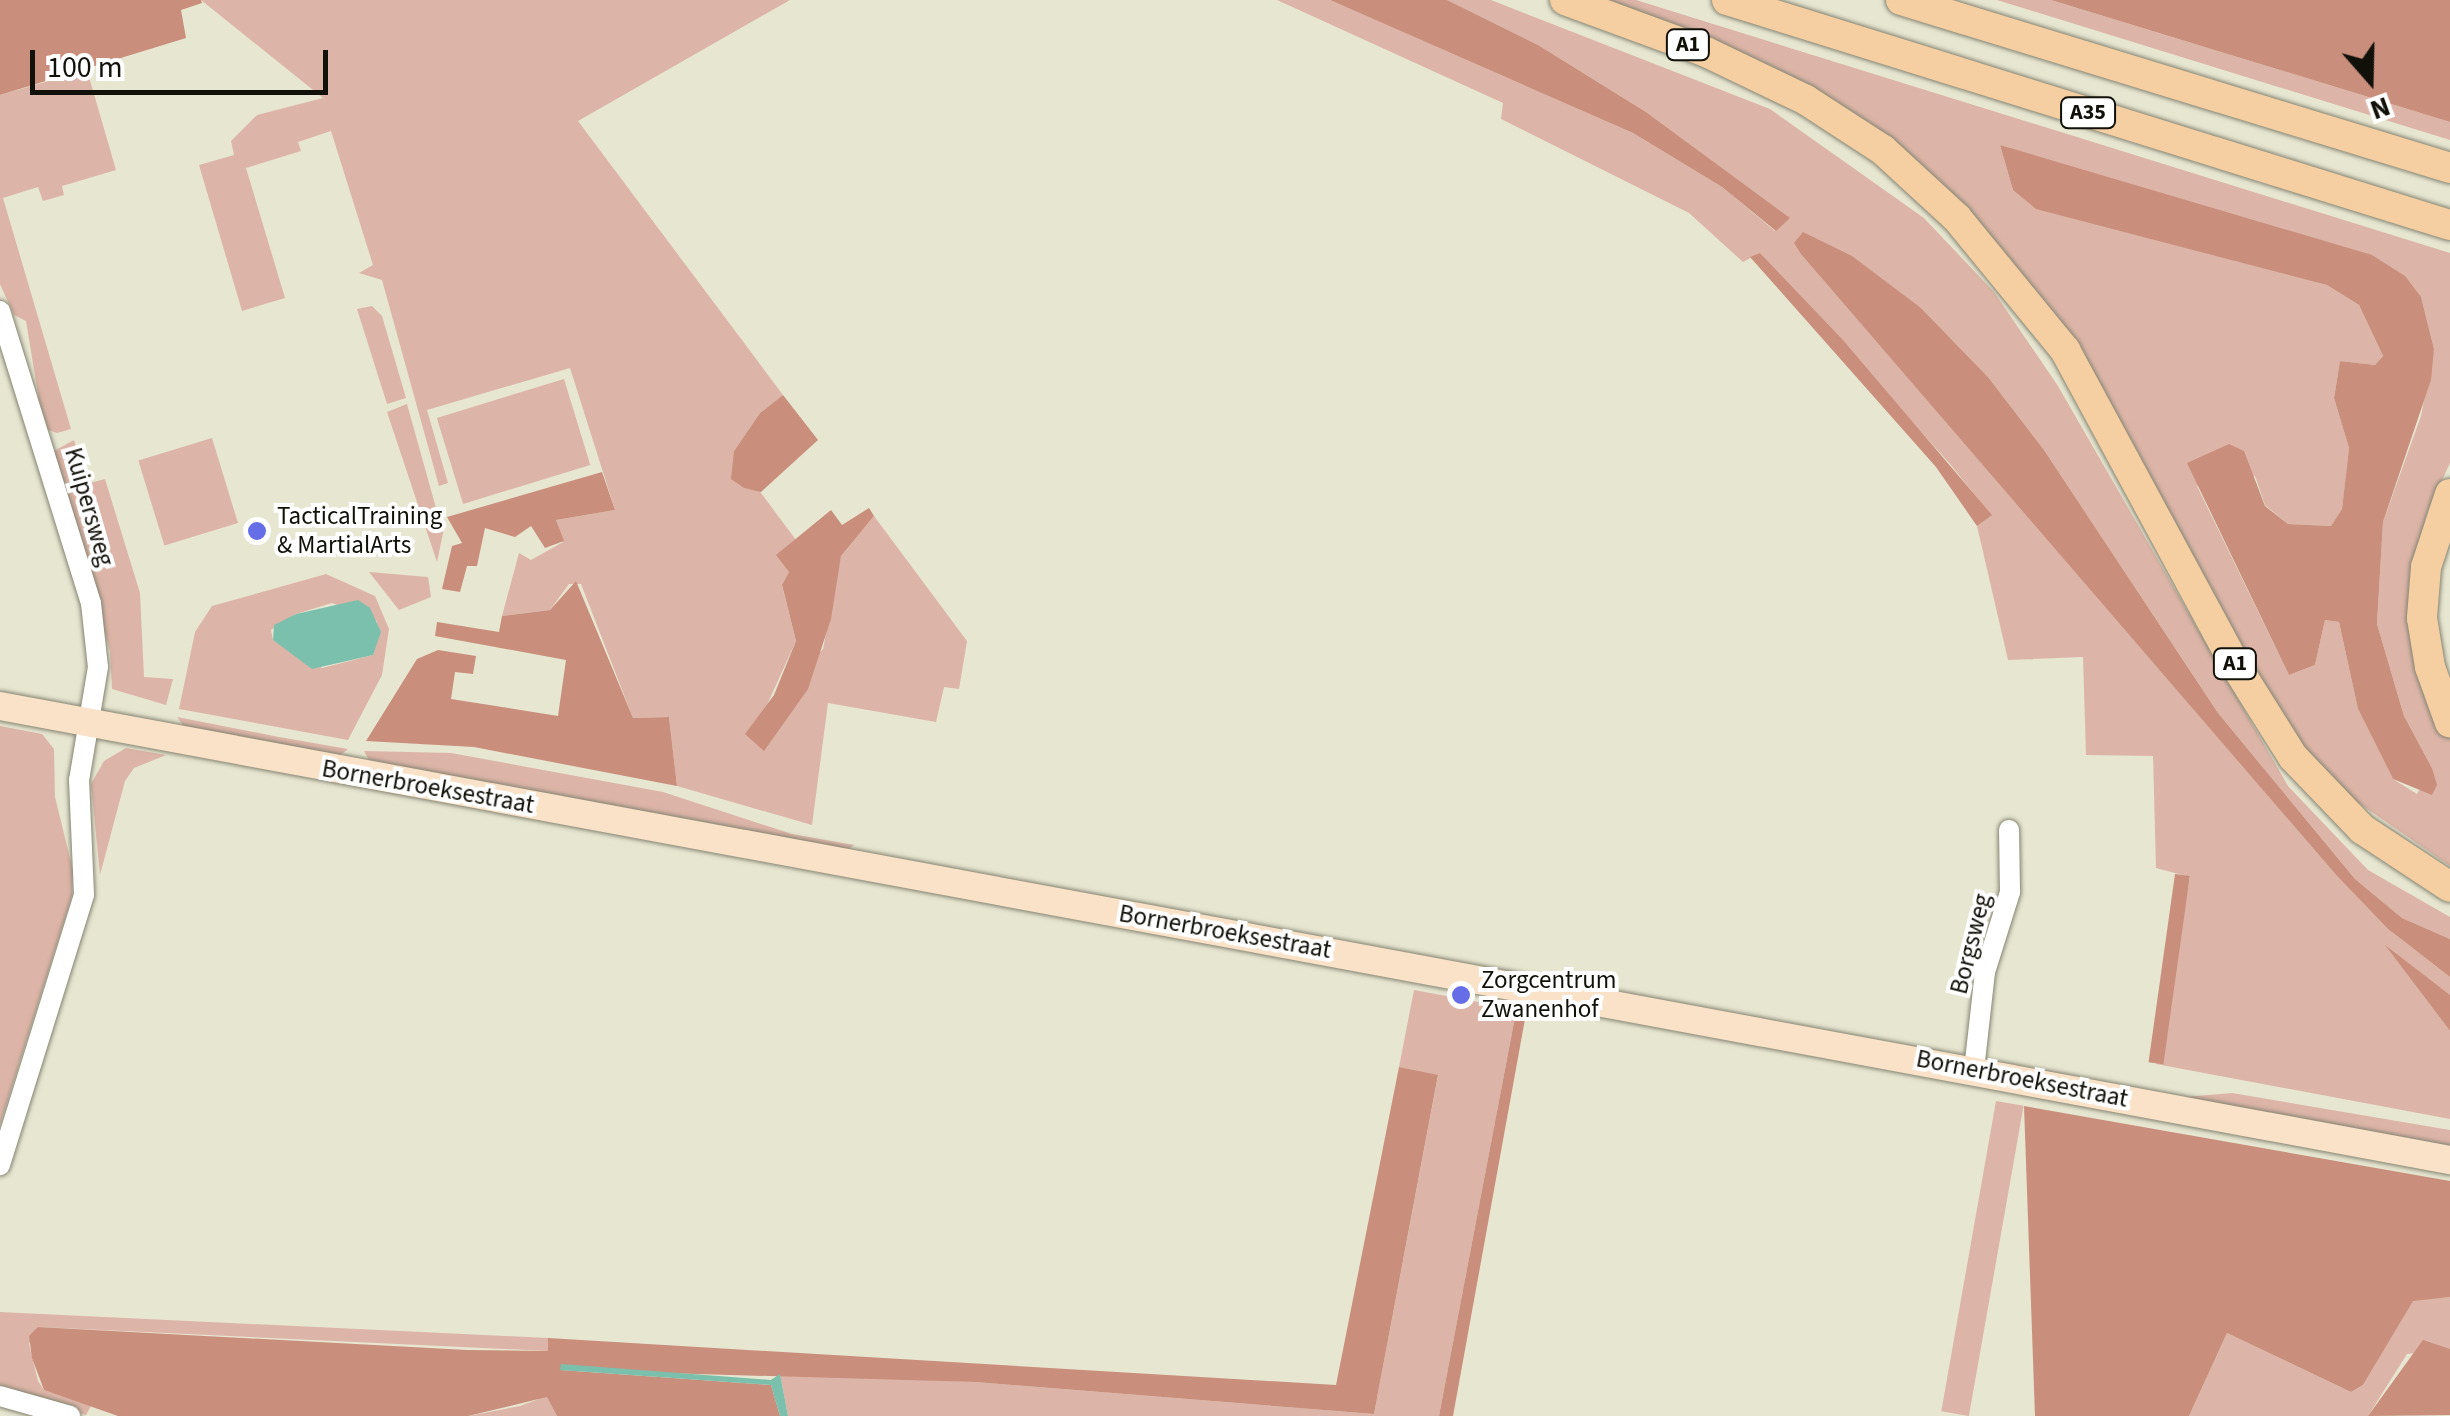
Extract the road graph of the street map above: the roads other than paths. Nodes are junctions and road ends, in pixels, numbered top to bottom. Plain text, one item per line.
1 (1565, 0) edge
2 (1727, 0) edge
3 (1901, 0) edge
4 (2450, 168) edge
5 (2450, 225) edge
6 (0, 311) edge
7 (2450, 494) edge
8 (0, 706) edge
9 (90, 723) junction
10 (2450, 723) edge
11 (2008, 830) dead end
12 (2450, 887) edge
13 (1974, 1070) junction
14 (2450, 1160) edge
15 (0, 1165) edge
16 (0, 1396) edge
17 (70, 1416) edge

1 - 12 highway, A1
2 - 5 highway, A35
3 - 4 highway, A35
6 - 9 street, Kuipersweg
7 - 10 highway
8 - 9 main road, Bornerbroeksestraat
9 - 13 main road, Bornerbroeksestraat
9 - 15 street, Kuipersweg
11 - 13 street, Borgsweg
13 - 14 main road, Bornerbroeksestraat
16 - 17 street

